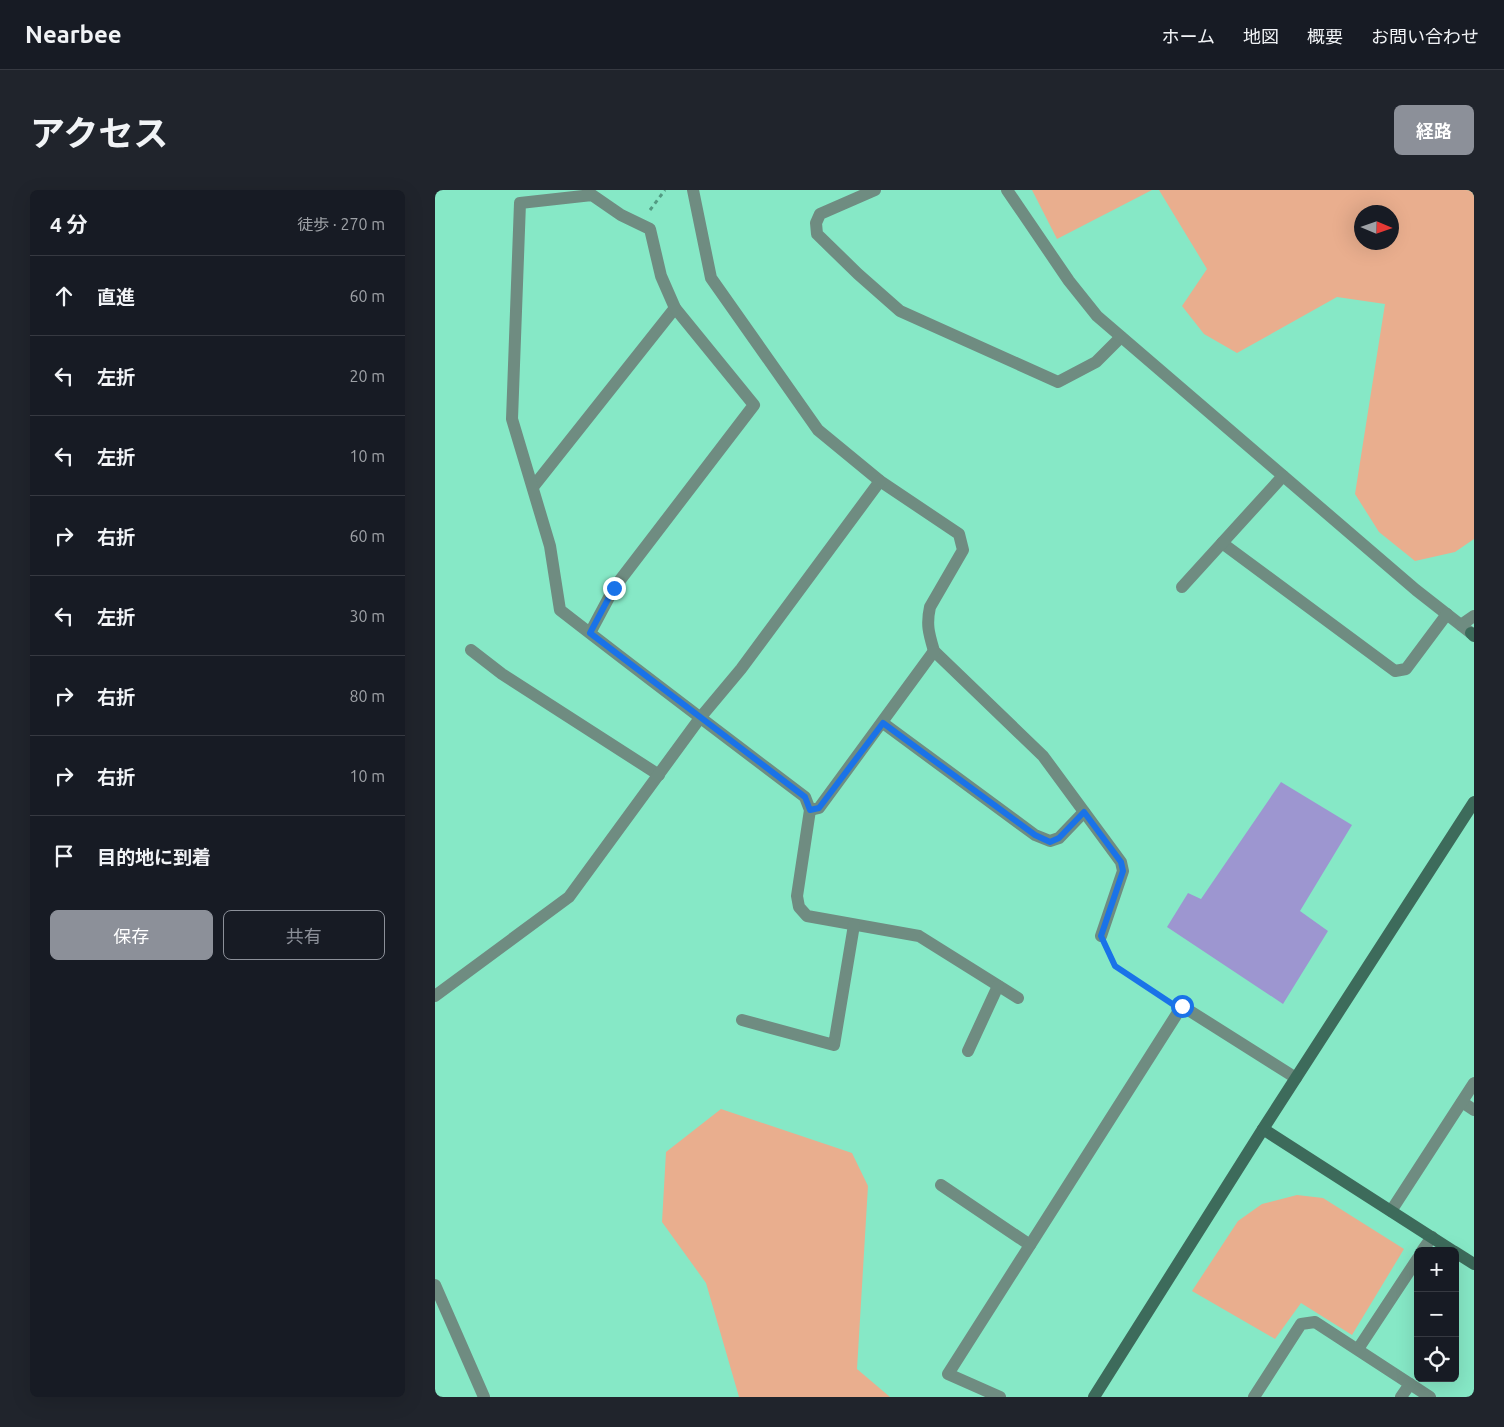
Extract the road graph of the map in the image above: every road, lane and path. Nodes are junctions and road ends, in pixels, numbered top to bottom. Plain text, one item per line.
1 (665, 190) edge
2 (693, 190) edge
3 (875, 190) edge
4 (1007, 190) edge
5 (643, 226) junction
6 (675, 308) junction
7 (1121, 337) junction
8 (1283, 476) junction
9 (880, 481) junction
10 (533, 487) junction
11 (1221, 543) junction
12 (1182, 587) dead end
13 (1447, 614) junction
14 (1474, 616) edge
15 (1469, 632) edge
16 (590, 633) junction
17 (471, 650) dead end
18 (934, 651) junction
19 (700, 718) junction
20 (883, 723) junction
21 (659, 775) junction
22 (1474, 802) edge
23 (810, 810) junction
24 (1084, 812) junction
25 (854, 924) junction
26 (1101, 936) joint
27 (998, 986) junction
28 (435, 996) edge
29 (1018, 998) dead end
30 (1180, 1009) junction
31 (742, 1020) dead end
32 (968, 1051) dead end
33 (1296, 1078) junction
34 (1474, 1083) edge
35 (1462, 1102) junction
36 (1474, 1110) edge
37 (1263, 1129) junction
38 (941, 1185) dead end
39 (1391, 1211) junction
40 (1431, 1237) junction
41 (1030, 1245) junction
42 (1425, 1247) edge
43 (1446, 1247) edge
44 (1459, 1255) edge
45 (1414, 1264) edge
46 (1474, 1264) edge
47 (435, 1285) edge
48 (1358, 1349) junction
49 (1410, 1384) junction
50 (485, 1397) edge
51 (999, 1397) edge
52 (1094, 1397) edge
53 (1255, 1397) edge
54 (1401, 1397) edge
55 (1430, 1397) edge

1 - 5 path
2 - 9 street
3 - 7 street
4 - 7 street
5 - 6 street
5 - 10 street
6 - 10 street
6 - 16 street
7 - 8 street
8 - 11 street
8 - 13 street
9 - 18 street
9 - 19 street
10 - 16 street
11 - 12 street
11 - 13 street
13 - 15 street
14 - 15 street
16 - 19 street
17 - 21 street
18 - 20 street
18 - 24 street
19 - 21 street
19 - 23 street
20 - 23 street
20 - 24 street
21 - 28 street
22 - 33 street
23 - 25 street
24 - 26 street
25 - 27 street
25 - 31 street
26 - 30 path
27 - 29 street
27 - 32 street
30 - 33 street
30 - 41 street
33 - 37 street
34 - 35 street
35 - 36 street
35 - 39 street
37 - 39 street
37 - 52 street
38 - 41 street
39 - 40 street
40 - 42 street
40 - 43 street
41 - 51 street
44 - 46 street
45 - 48 street
47 - 50 street
48 - 49 street
48 - 53 street
49 - 54 street
49 - 55 street

